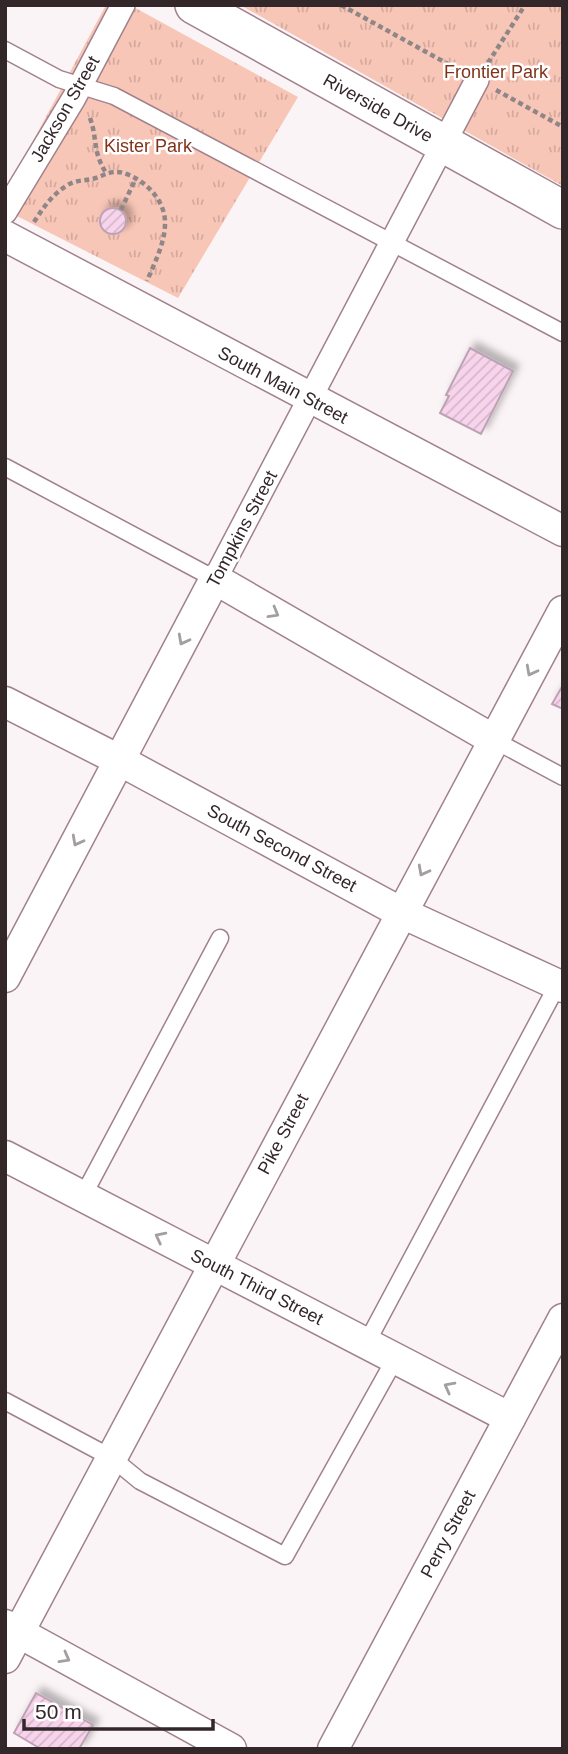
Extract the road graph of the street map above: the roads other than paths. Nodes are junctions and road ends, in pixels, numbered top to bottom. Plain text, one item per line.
1 (123, 5) edge
2 (194, 5) edge
3 (5, 50) edge
4 (477, 80) road end
5 (77, 92) junction
6 (443, 145) junction
7 (563, 210) edge
8 (5, 212) edge
9 (12, 239) edge
10 (392, 242) junction
11 (563, 333) edge
12 (310, 399) junction
13 (5, 467) edge
14 (563, 531) edge
15 (215, 579) junction
16 (563, 611) edge
17 (5, 702) edge
18 (494, 740) junction
19 (119, 760) junction
20 (563, 777) edge
21 (400, 912) junction
22 (220, 938) dead end
23 (5, 977) edge
24 (561, 985) edge
25 (5, 1156) edge
26 (83, 1196) junction
27 (214, 1265) junction
28 (563, 1319) edge
29 (366, 1344) junction
30 (395, 1359) junction
31 (5, 1401) edge
32 (510, 1418) junction
33 (111, 1458) junction
34 (10, 1638) edge
35 (231, 1749) edge
36 (333, 1749) edge

1 - 5 street, Jackson Street
2 - 6 street, Riverside Drive
3 - 5 lane
4 - 6 street, Tompkins Street
5 - 8 street, Jackson Street
5 - 10 lane
6 - 7 street, Riverside Drive
6 - 10 street, Tompkins Street
9 - 12 street, South Main Street
10 - 11 lane
10 - 12 street, Tompkins Street
12 - 14 street, South Main Street
12 - 15 street, Tompkins Street
13 - 15 lane
15 -> 18 street
15 -> 19 street, Tompkins Street
16 -> 18 street, Pike Street
17 - 19 street, South Second Street
18 - 20 lane
18 -> 21 street, Pike Street
19 - 21 street, South Second Street
19 -> 23 street, Tompkins Street
21 - 24 street, South Second Street
21 - 27 street, Pike Street
22 - 26 lane
24 - 29 lane
25 - 26 street, South Third Street
27 -> 26 street, South Third Street
27 - 29 street, South Third Street
27 - 33 street, Pike Street
28 - 32 street, Perry Street
29 - 30 street, South Third Street
32 -> 30 street, South Third Street
30 - 33 lane
31 - 33 lane
32 - 36 street, Perry Street
33 - 34 street, Pike Street
34 -> 35 street

